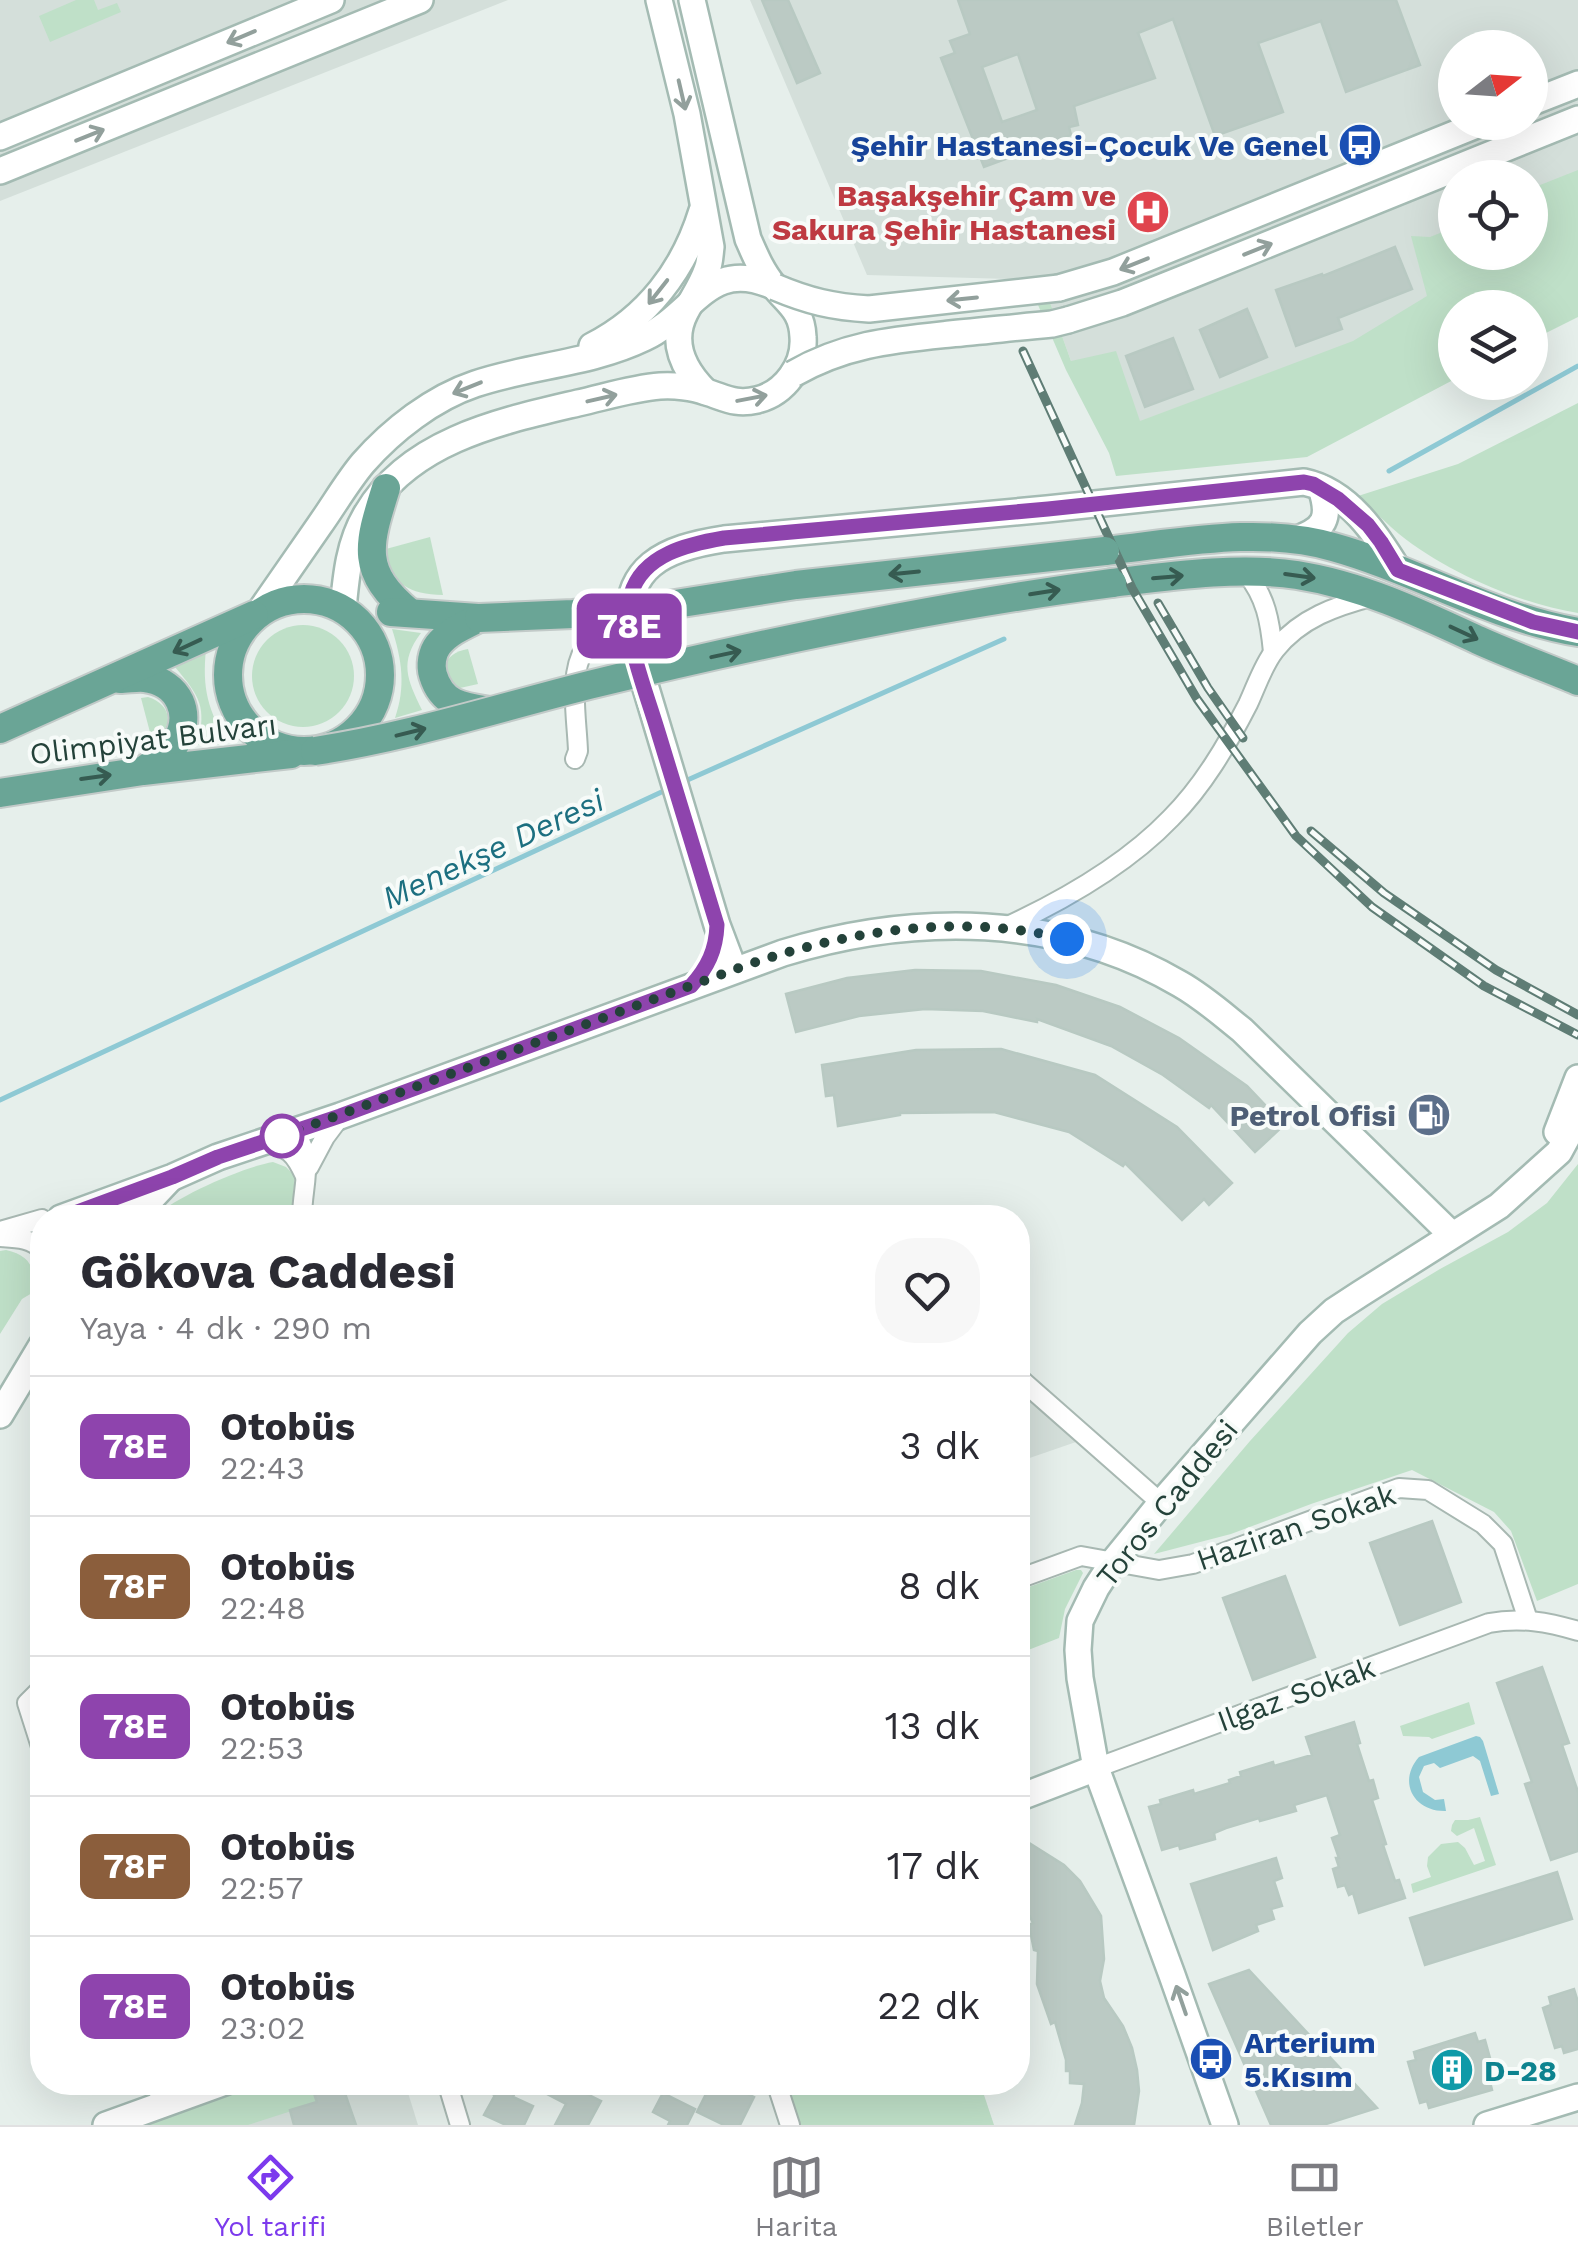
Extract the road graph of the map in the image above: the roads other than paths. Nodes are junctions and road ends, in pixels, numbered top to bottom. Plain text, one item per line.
1 (331, 0) edge
2 (420, 0) edge
3 (660, 0) edge
4 (692, 0) edge
5 (1578, 84) edge
6 (1548, 96) edge
7 (1578, 119) edge
8 (0, 137) edge
9 (1439, 140) edge
10 (0, 172) edge
11 (703, 206) junction
12 (1235, 222) junction
13 (1192, 275) junction
14 (1069, 285) junction
15 (775, 287) junction
16 (694, 299) junction
17 (1068, 320) junction
18 (560, 362) junction
19 (793, 374) junction
20 (704, 391) junction
21 (386, 488) junction
22 (1321, 488) junction
23 (1295, 540) junction
24 (1398, 570) junction
25 (1246, 573) junction
26 (1374, 596) junction
27 (342, 608) junction
28 (258, 614) junction
29 (410, 614) junction
30 (479, 618) junction
31 (1578, 632) edge
32 (630, 635) junction
33 (1273, 652) junction
34 (115, 679) junction
35 (1578, 681) edge
36 (490, 711) junction
37 (0, 728) edge
38 (315, 752) junction
39 (576, 759) dead end
40 (143, 771) junction
41 (0, 793) edge
42 (714, 916) junction
43 (1006, 927) junction
44 (783, 953) junction
45 (734, 970) junction
46 (691, 986) junction
47 (1578, 1078) edge
48 (340, 1116) junction
49 (1578, 1117) edge
50 (295, 1132) junction
51 (263, 1142) junction
52 (1534, 1176) junction
53 (172, 1177) junction
54 (305, 1177) junction
55 (96, 1205) edge
56 (145, 1205) edge
57 (303, 1205) edge
58 (30, 1226) edge
59 (0, 1234) edge
60 (1452, 1234) junction
61 (30, 1241) edge
62 (30, 1366) edge
63 (1030, 1387) edge
64 (0, 1415) edge
65 (1161, 1503) junction
66 (1112, 1562) junction
67 (1030, 1575) edge
68 (1528, 1620) junction
69 (1578, 1632) edge
70 (1096, 1768) junction
71 (1030, 1793) edge
72 (156, 2095) edge
73 (451, 2095) edge
74 (780, 2095) edge
75 (1578, 2097) edge
76 (106, 2125) edge
77 (460, 2125) edge
78 (790, 2125) edge
79 (1225, 2125) edge
80 (1487, 2125) edge

1 -> 8 street
10 -> 2 street
3 -> 11 street
4 - 15 street
5 - 6 street
13 -> 7 street
9 - 12 street
11 - 16 street
11 -> 18 street
12 - 13 street
12 -> 14 street
13 - 17 street
14 -> 15 street, bridge
14 - 17 street
15 - 16 street
15 - 19 street, bridge
16 - 18 street
16 - 20 street
17 - 19 street, bridge
18 -> 28 street
20 -> 19 street
21 -> 20 street
21 - 27 street
21 - 29 main road
22 - 23 street
22 - 24 street
22 - 32 street
23 - 24 main road
23 -> 30 main road, bridge
24 - 31 main road
25 -> 26 main road, Olimpiyat Bulvarı
25 - 33 street
36 -> 25 main road, Olimpiyat Bulvarı, bridge
26 - 33 street
26 -> 35 main road
27 - 28 main road
27 - 29 main road
27 - 38 main road, bridge
28 -> 34 main road
28 - 38 main road
29 - 30 main road
30 - 36 main road, bridge
32 - 39 street
32 - 42 street
33 - 43 street
34 - 37 main road
34 - 40 main road
38 -> 36 main road, Olimpiyat Bulvarı, bridge
38 - 40 main road, Olimpiyat Bulvarı
41 -> 40 main road, Olimpiyat Bulvarı
42 - 44 street
42 - 45 street
42 - 46 street
43 - 44 street
43 - 60 street
44 - 45 street
45 - 46 street
46 - 48 street
47 - 52 street, Toros Caddesi
48 - 50 street
48 - 54 street
49 - 52 street, Toros Caddesi
50 - 51 street
50 - 54 street
51 - 53 street
51 - 54 street
52 - 60 street, Toros Caddesi
53 - 55 street
53 - 56 street
54 - 57 street
58 - 59 street
59 - 61 street
60 - 65 street, Toros Caddesi
62 - 64 street
63 - 65 street
65 - 66 street, Toros Caddesi
66 - 67 street, Haziran Sokak
66 - 68 street, Haziran Sokak
66 - 70 street, Toros Caddesi
68 - 69 street, Ilgaz Sokak
68 - 70 street, Ilgaz Sokak
70 - 71 street, Ilgaz Sokak
79 -> 70 street, Toros Caddesi
72 - 76 street
73 - 77 street
74 - 78 street
75 - 80 street

